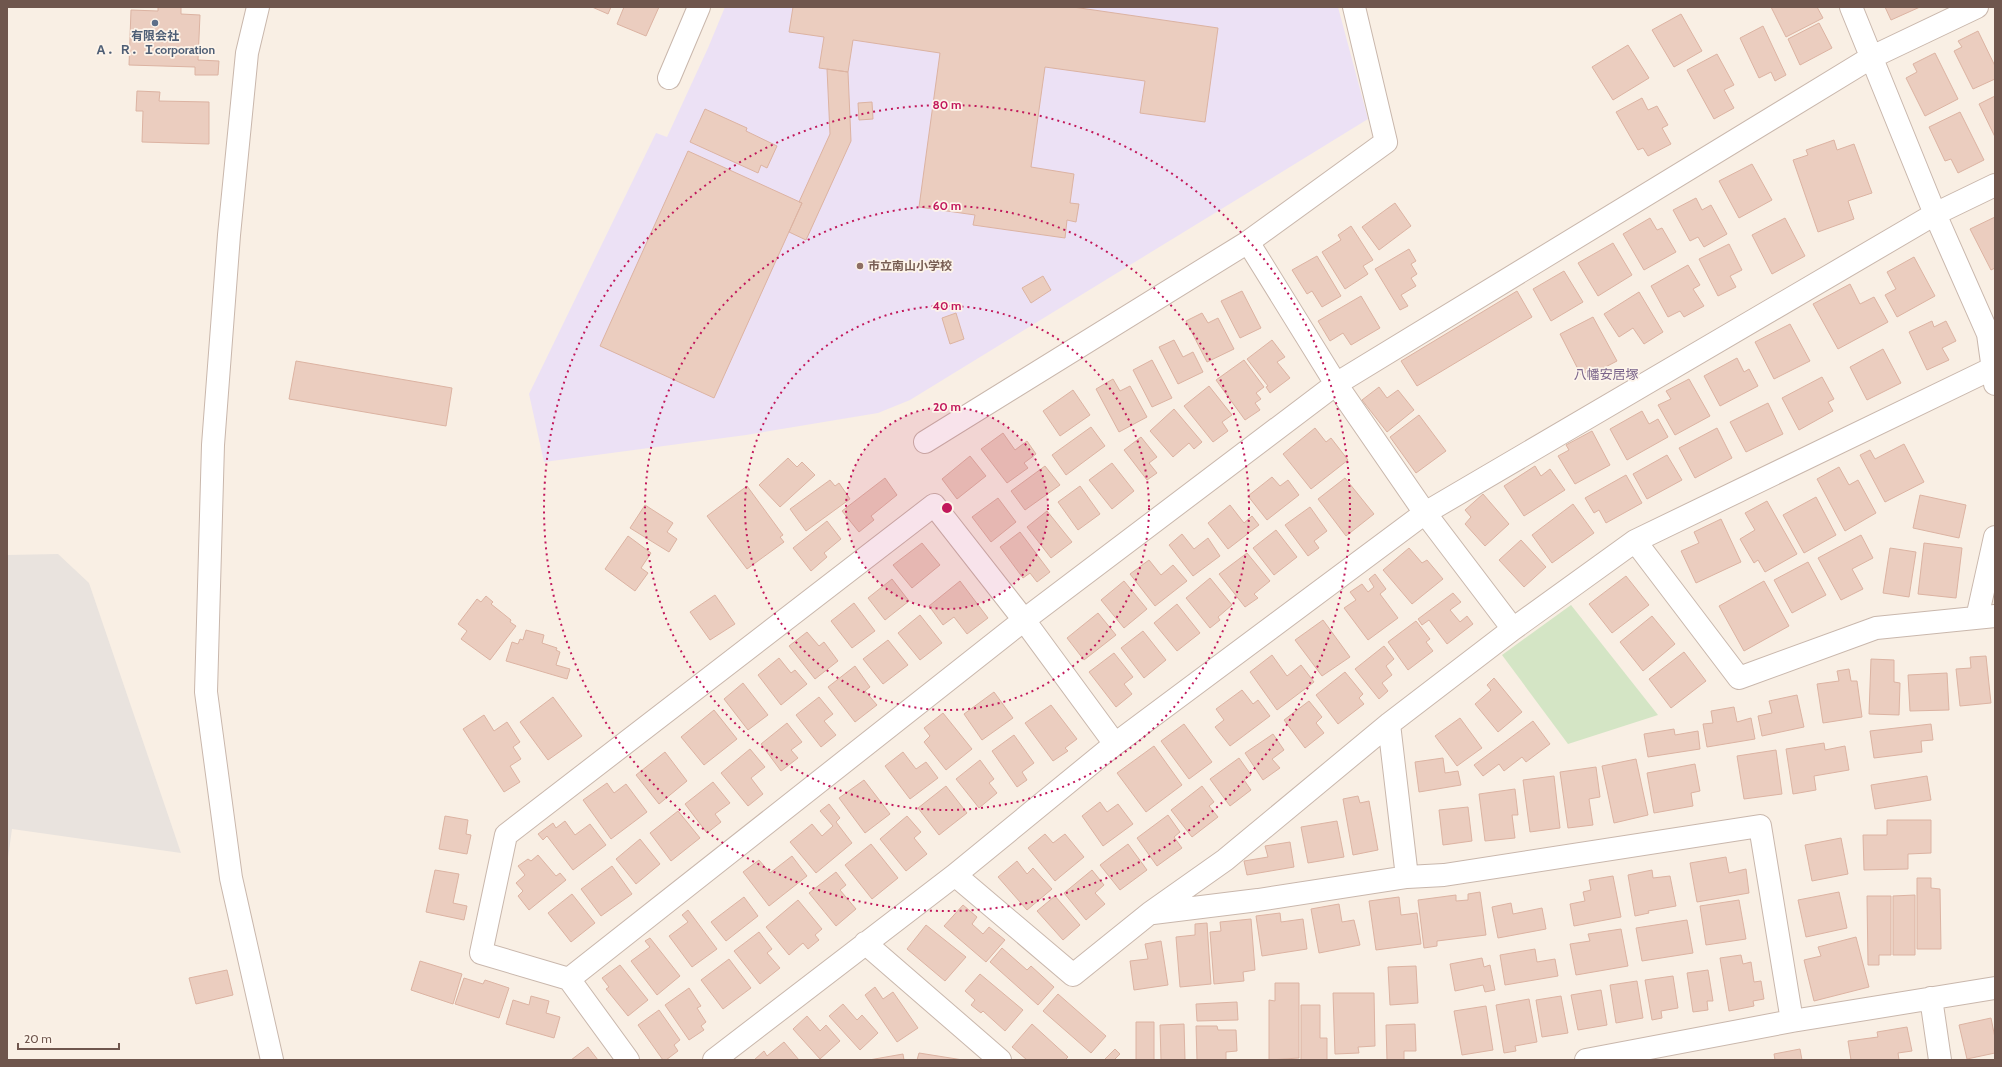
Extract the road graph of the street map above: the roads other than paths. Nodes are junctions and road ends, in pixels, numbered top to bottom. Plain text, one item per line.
1 (258, 7) edge
2 (699, 7) edge
3 (1354, 7) edge
4 (1851, 7) edge
5 (1978, 7) edge
6 (1872, 57) junction
7 (669, 78) dead end
8 (1995, 184) edge
9 (1935, 214) junction
10 (1248, 242) junction
11 (1994, 373) edge
12 (1336, 384) junction
13 (925, 442) dead end
14 (1425, 513) junction
15 (1995, 537) edge
16 (1636, 541) junction
17 (1986, 617) edge
18 (1024, 620) junction
19 (1513, 629) junction
20 (1389, 724) junction
21 (1115, 744) junction
22 (955, 875) junction
23 (1407, 877) junction
24 (1150, 913) junction
25 (865, 944) junction
26 (569, 979) junction
27 (1995, 988) edge
28 (1931, 998) junction
29 (1792, 1021) junction
30 (272, 1060) edge
31 (628, 1060) edge
32 (714, 1060) edge
33 (1000, 1060) edge
34 (1586, 1060) edge
35 (1940, 1060) edge

1 - 30 street
2 - 7 street
3 - 10 street
4 - 6 street
5 - 6 street
6 - 9 street
6 - 12 street
8 - 9 street
9 - 11 street
9 - 14 street
10 - 12 street
10 - 13 street
11 - 16 street
12 - 14 street
12 - 18 street
14 - 19 street
14 - 21 street
15 - 17 street
16 - 17 street
16 - 19 street
18 - 21 street
18 - 26 street
18 - 26 street
19 - 20 street
20 - 23 street
20 - 24 street
21 - 22 street
22 - 24 street
22 - 25 street
23 - 24 street
23 - 29 street
25 - 32 street
25 - 33 street
26 - 31 street
27 - 28 street
28 - 29 street
28 - 35 street
29 - 34 street

